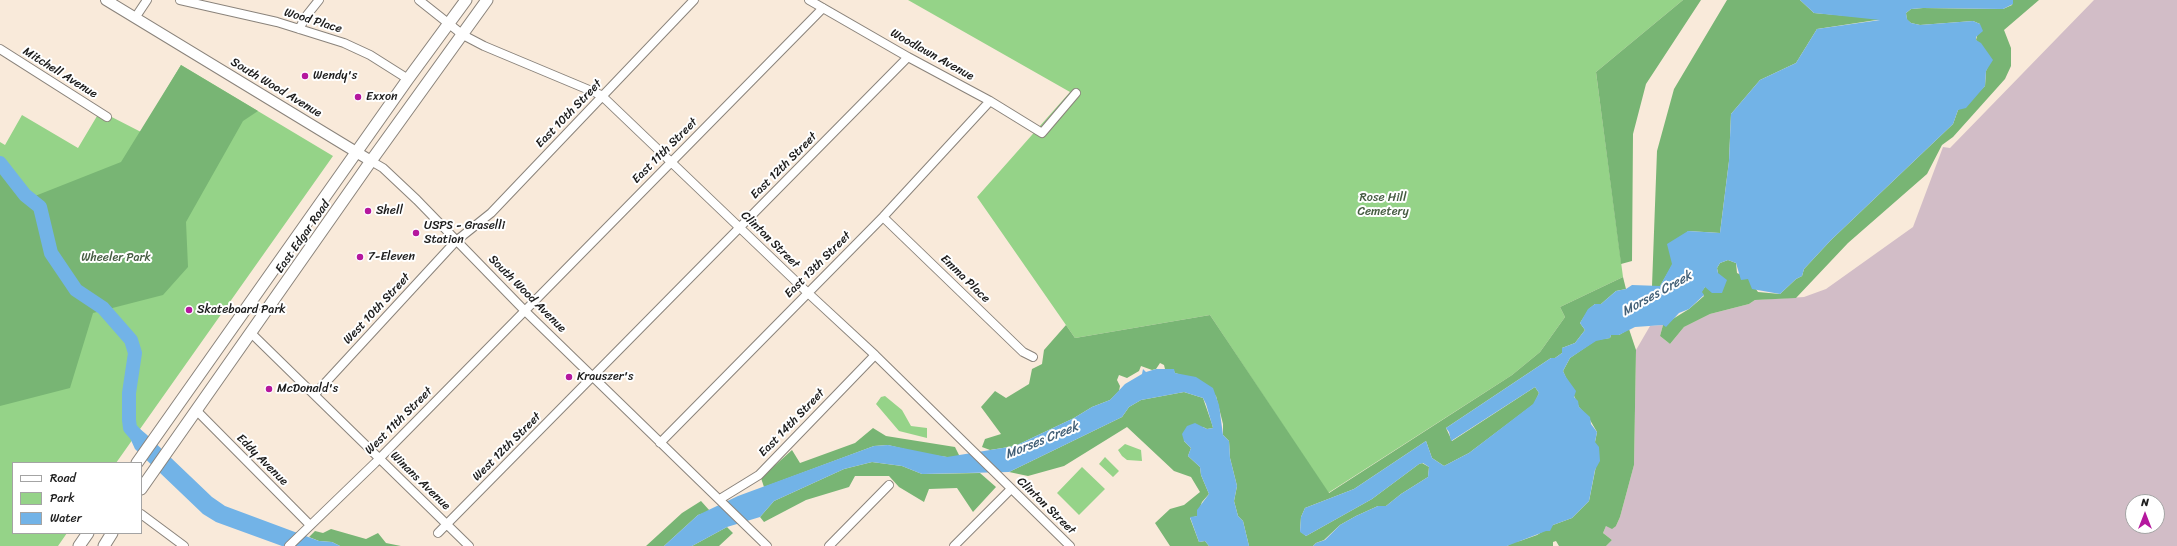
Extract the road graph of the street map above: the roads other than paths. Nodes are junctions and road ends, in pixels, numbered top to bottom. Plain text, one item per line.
1 (106, 0) edge
2 (147, 0) edge
3 (180, 0) edge
4 (319, 0) edge
5 (419, 0) edge
6 (466, 0) edge
7 (488, 0) edge
8 (694, 0) edge
9 (809, 0) edge
10 (198, 2) edge
11 (823, 8) junction
12 (135, 18) junction
13 (449, 24) junction
14 (299, 29) junction
15 (463, 35) junction
16 (0, 49) edge
17 (908, 57) junction
18 (408, 79) junction
19 (1076, 93) dead end
20 (602, 97) junction
21 (990, 100) junction
22 (107, 117) dead end
23 (357, 152) junction
24 (371, 161) junction
25 (671, 162) junction
26 (883, 217) junction
27 (740, 228) junction
28 (456, 241) junction
29 (808, 293) junction
30 (525, 311) junction
31 (251, 333) junction
32 (875, 355) junction
33 (1033, 357) dead end
34 (593, 378) junction
35 (315, 394) junction
36 (197, 411) junction
37 (660, 443) junction
38 (380, 458) junction
39 (138, 462) edge
40 (889, 485) dead end
41 (142, 488) edge
42 (1011, 489) junction
43 (721, 500) junction
44 (142, 515) edge
45 (448, 524) junction
46 (310, 525) junction
47 (438, 533) dead end
48 (87, 534) edge
49 (111, 534) edge
50 (79, 546) edge
51 (104, 546) edge
52 (184, 546) edge
53 (289, 546) edge
54 (469, 546) edge
55 (767, 546) edge
56 (829, 546) edge
57 (954, 546) edge
58 (1070, 546) edge

1 - 12 main road, South Wood Avenue
2 - 12 street
3 - 10 street, Wood Place
4 - 14 street
5 - 13 street, Clinton Street
6 - 13 highway, East Edgar Road
7 - 15 highway, East Edgar Road
8 - 20 street, East 10th Street
9 - 11 street, Woodlawn Avenue
10 - 14 street, Wood Place
11 - 17 street, Woodlawn Avenue
11 - 25 street, East 11th Street
12 - 23 main road, South Wood Avenue
13 - 15 street, Clinton Street
13 - 18 highway, East Edgar Road
14 - 18 street, Wood Place
15 - 20 street, Clinton Street
15 - 24 highway, East Edgar Road
16 - 22 street, Mitchell Avenue
17 - 21 street, Woodlawn Avenue
17 - 27 street, East 12th Street
18 - 23 highway, East Edgar Road
19 - 21 street, Woodlawn Avenue
20 - 25 street, Clinton Street
20 - 28 street, East 10th Street
21 - 26 street, East 13th Street
23 - 24 main road, South Wood Avenue
23 - 39 highway, East Edgar Road
24 - 28 street, South Wood Avenue
24 - 31 highway, East Edgar Road
25 - 27 street, Clinton Street
25 - 30 street, East 11th Street
26 - 29 street, East 13th Street
26 - 33 street, Emma Place
27 - 29 street, Clinton Street
27 - 34 street, East 12th Street
28 - 30 street, South Wood Avenue
28 - 35 street, West 10th Street
29 - 32 street, Clinton Street
29 - 37 street, East 13th Street
30 - 34 street, South Wood Avenue
30 - 38 street, West 11th Street
31 - 35 street, Winans Avenue
31 - 36 highway, East Edgar Road
32 - 42 street, Clinton Street
32 - 43 street, East 14th Street
34 - 37 street, South Wood Avenue
34 - 45 street, West 12th Street
35 - 38 street, Winans Avenue
36 - 41 highway, East Edgar Road
36 - 46 street, Eddy Avenue
37 - 43 street, South Wood Avenue
38 - 45 street, Winans Avenue
38 - 46 street, West 11th Street
40 - 56 street
42 - 57 street
42 - 58 street, Clinton Street
43 - 55 street, South Wood Avenue
44 - 52 street
45 - 47 street, West 12th Street
45 - 54 street, Winans Avenue
46 - 53 street, West 11th Street
48 - 50 highway
49 - 51 highway

